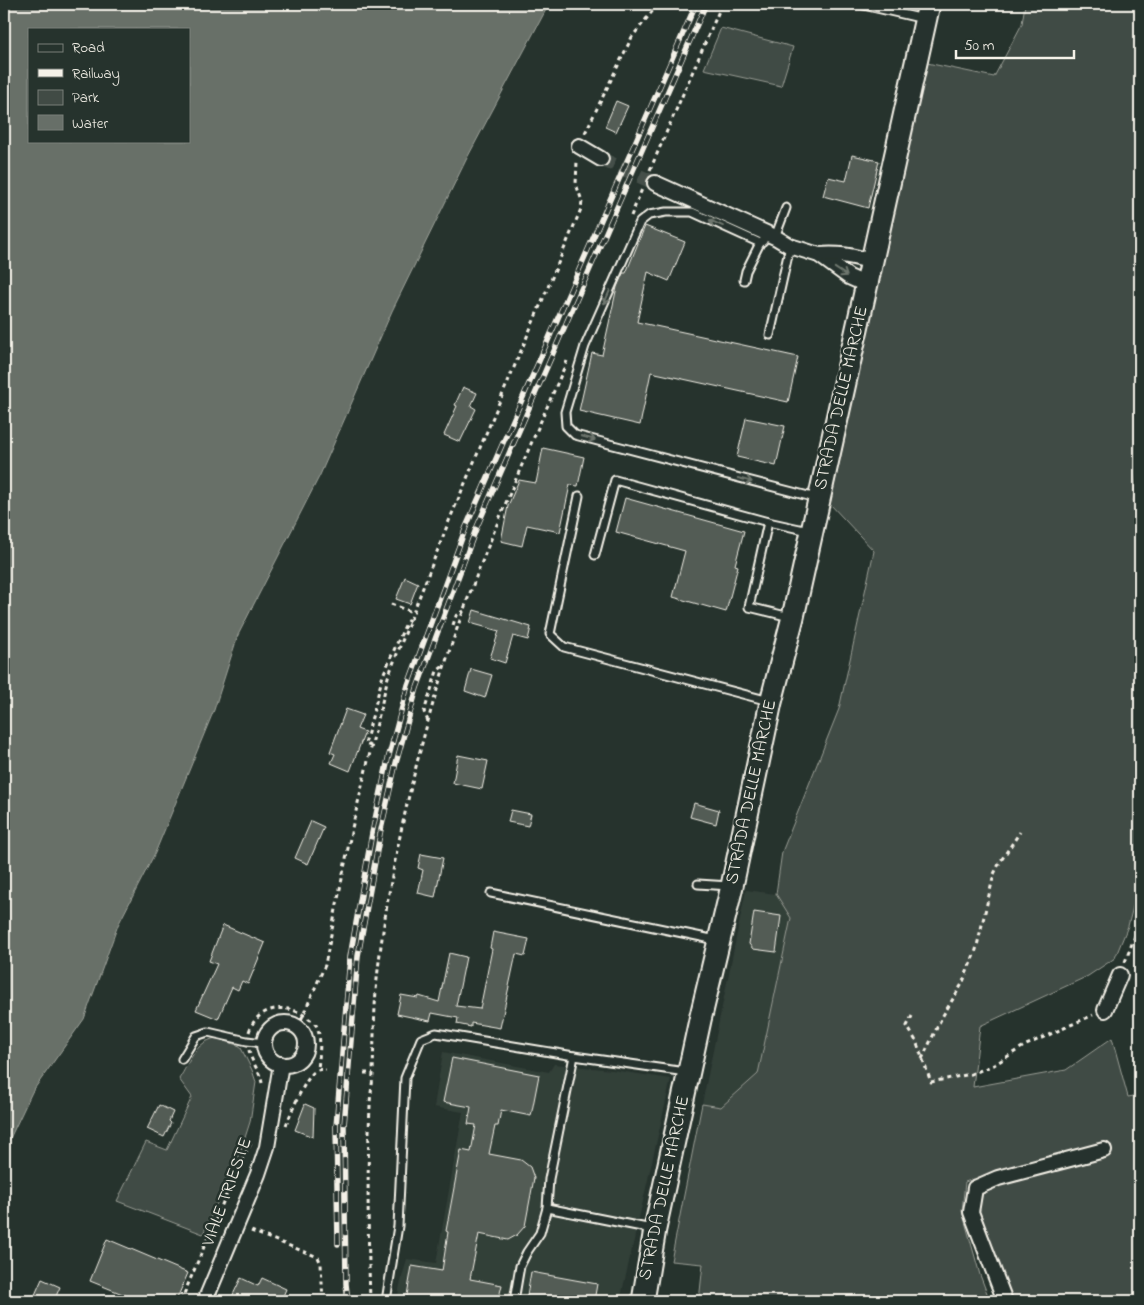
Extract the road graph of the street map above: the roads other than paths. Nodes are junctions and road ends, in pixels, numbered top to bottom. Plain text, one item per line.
1 (859, 4) edge
2 (928, 11) edge
3 (579, 146) road end
4 (601, 159) tunnel mouth
5 (649, 180) tunnel mouth
6 (786, 208) dead end
7 (775, 237) junction
8 (760, 243) junction
9 (790, 246) junction
10 (819, 255) junction
11 (872, 262) junction
12 (744, 280) dead end
13 (867, 285) junction
14 (770, 335) dead end
15 (579, 496) dead end
16 (820, 499) junction
17 (768, 522) junction
18 (812, 532) junction
19 (595, 555) dead end
20 (793, 618) junction
21 (771, 702) junction
22 (698, 884) dead end
23 (732, 886) junction
24 (491, 893) dead end
25 (718, 940) junction
26 (1120, 975) road end
27 (1105, 1010) road end
28 (264, 1043) junction
29 (574, 1056) junction
30 (182, 1059) dead end
31 (281, 1064) junction
32 (689, 1072) junction
33 (1104, 1150) dead end
34 (548, 1208) junction
35 (655, 1229) junction
36 (205, 1301) edge
37 (386, 1301) edge
38 (514, 1301) edge
39 (643, 1301) edge
40 (1005, 1301) edge

1 - 2 lane
2 - 11 main road, STRADA DELLE MARCHE
3 - 4 street
5 - 7 street, STRADA DELLE MARCHE
6 - 7 lane
7 - 8 lane
7 - 9 street, STRADA DELLE MARCHE
8 - 12 lane
8 -> 16 lane
9 - 10 street, STRADA DELLE MARCHE
9 - 14 lane
10 - 11 street, STRADA DELLE MARCHE
10 -> 13 street, STRADA DELLE MARCHE
11 - 13 main road, STRADA DELLE MARCHE
13 - 16 main road, STRADA DELLE MARCHE
15 - 21 lane
16 - 18 main road, STRADA DELLE MARCHE
17 - 18 lane
17 - 19 lane
17 - 20 lane
18 - 20 main road, STRADA DELLE MARCHE
20 - 21 main road, STRADA DELLE MARCHE
21 - 23 main road, STRADA DELLE MARCHE
22 - 23 lane
23 - 25 main road, STRADA DELLE MARCHE
24 - 25 lane
25 - 32 main road, STRADA DELLE MARCHE
26 - 27 street
28 - 30 lane
28 - 31 street
28 - 31 street
29 - 32 lane
29 - 34 lane
29 - 37 lane
31 - 36 street, VIALE TRIESTE
32 - 35 main road, STRADA DELLE MARCHE
33 - 40 street
34 - 35 lane
34 - 38 lane
35 - 39 main road, STRADA DELLE MARCHE

